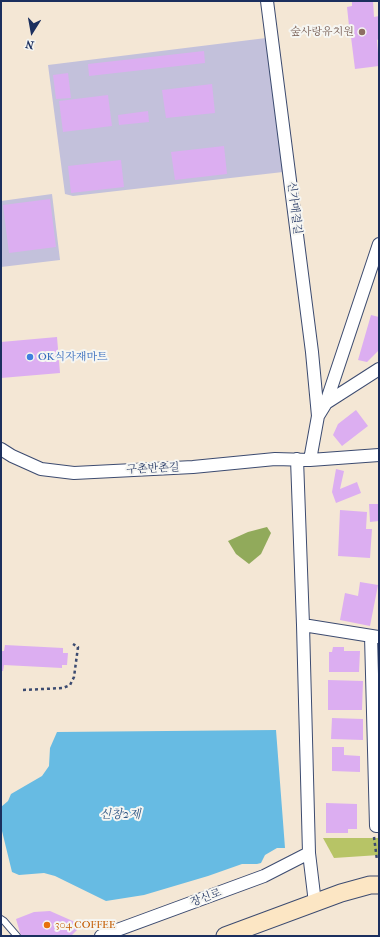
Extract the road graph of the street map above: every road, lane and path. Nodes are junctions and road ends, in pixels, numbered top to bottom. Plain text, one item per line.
1 (266, 1) edge
2 (379, 244) edge
3 (379, 369) edge
4 (326, 403) junction
5 (318, 416) junction
6 (1, 449) edge
7 (379, 455) edge
8 (297, 459) junction
9 (310, 460) junction
10 (304, 625) junction
11 (375, 637) edge
12 (73, 644) dead end
13 (23, 690) dead end
14 (379, 826) edge
15 (374, 838) dead end
16 (309, 853) junction
17 (377, 860) dead end
18 (379, 885) edge
19 (315, 903) junction
20 (1, 920) edge
21 (17, 936) edge
22 (101, 936) edge
23 (225, 936) edge

1 - 5 street, 신가매결길
2 - 4 street, 신가매결길
3 - 4 street, 신가매결길
4 - 5 street, 신가매결길
5 - 9 street, 신가매결길
6 - 8 street, 구촌반촌길
7 - 9 street
8 - 9 street, 구촌반촌길
8 - 10 street
10 - 11 street
10 - 16 street
11 - 14 street
12 - 13 path
15 - 17 path
16 - 19 street
16 - 22 street, 장신로
18 - 19 main road
19 - 23 main road
20 - 21 lane

